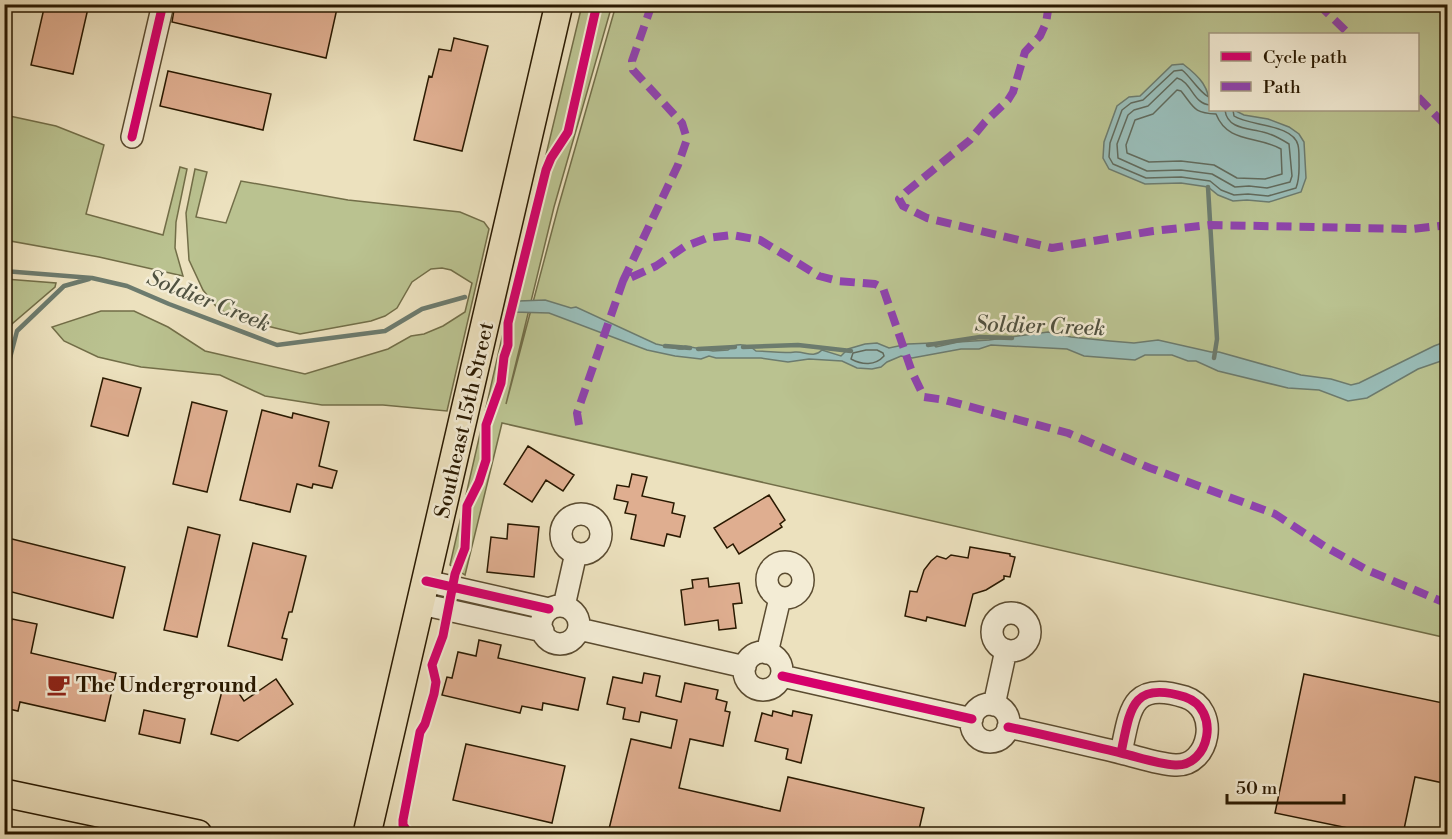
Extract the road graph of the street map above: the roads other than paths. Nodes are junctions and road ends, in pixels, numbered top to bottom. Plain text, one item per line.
1 (163, 4) edge
2 (559, 4) edge
3 (132, 137) dead end
4 (576, 553) dead end
5 (424, 592) junction
6 (485, 594) junction
7 (780, 598) dead end
8 (557, 607) junction
9 (480, 617) junction
10 (579, 629) junction
11 (543, 631) junction
12 (1006, 650) dead end
13 (767, 652) junction
14 (745, 667) junction
15 (782, 676) junction
16 (994, 705) junction
17 (972, 719) junction
18 (1008, 727) junction
19 (1121, 753) dead end
20 (4, 793) edge
21 (198, 834) edge
22 (366, 834) edge

1 - 3 street
2 - 5 main road, Southeast 15th Street
4 - 8 street
5 - 6 street
5 - 9 street
5 - 22 main road, Southeast 15th Street
6 - 8 street
6 - 9 street
7 - 13 street
8 - 10 street
8 - 11 street
9 - 11 street
10 - 11 street
10 - 14 street
12 - 16 street
13 - 14 street
13 - 15 street
14 - 15 street
15 - 17 street
16 - 17 street
16 - 18 street
17 - 18 street
18 - 19 street
20 - 21 main road

